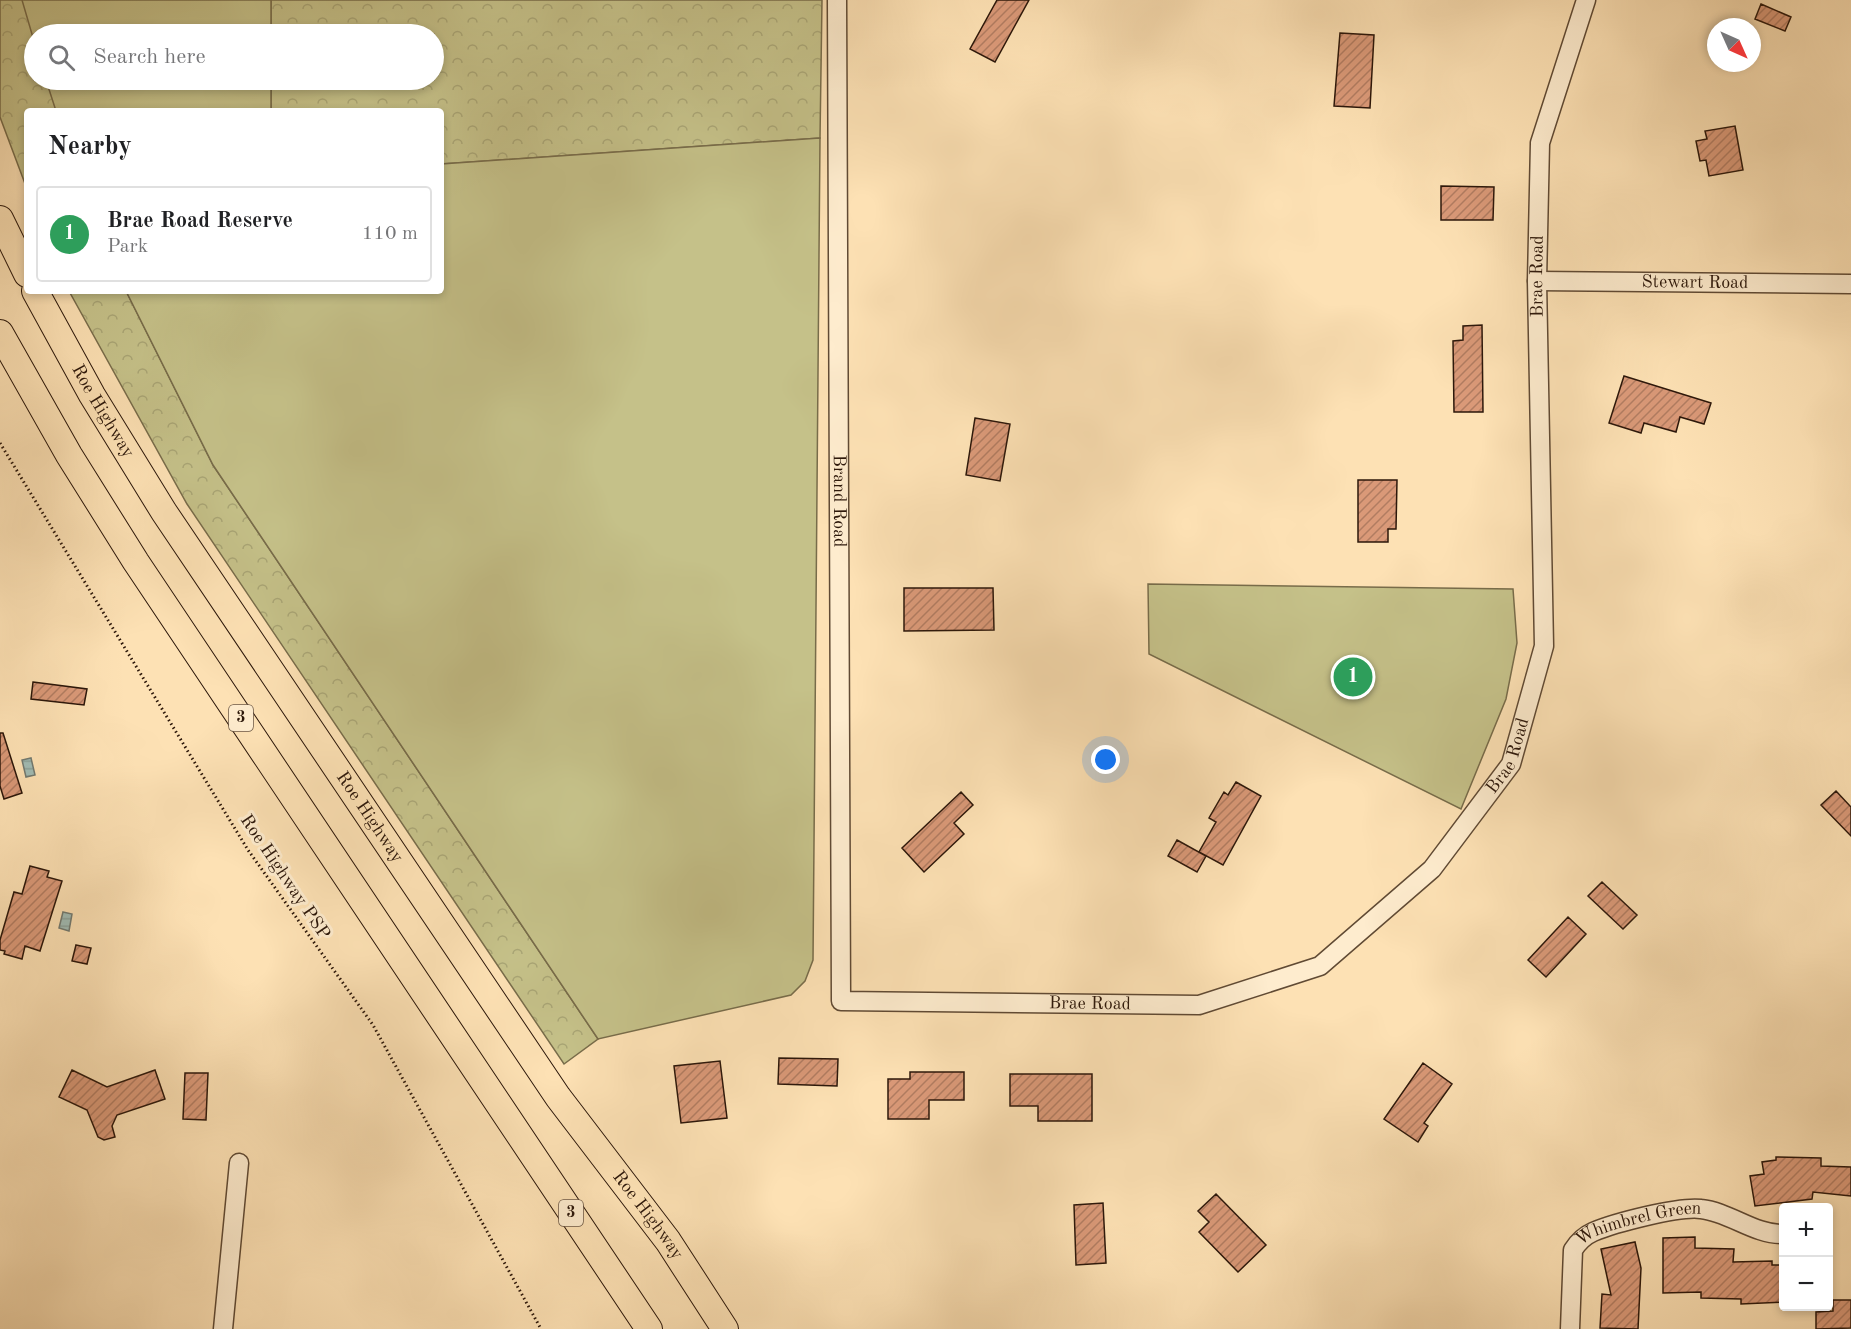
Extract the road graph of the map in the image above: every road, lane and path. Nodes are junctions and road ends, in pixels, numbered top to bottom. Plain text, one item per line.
1 (837, 0) edge
2 (1586, 0) edge
3 (0, 219) edge
4 (24, 268) edge
5 (1537, 281) junction
6 (1851, 284) edge
7 (37, 294) edge
8 (0, 333) edge
9 (0, 443) edge
10 (841, 1001) joint
11 (239, 1163) dead end
12 (1779, 1234) edge
13 (668, 1241) junction
14 (223, 1329) edge
15 (542, 1329) edge
16 (649, 1329) edge
17 (725, 1329) edge
18 (737, 1329) edge
19 (1569, 1329) edge

1 - 10 street, Brand Road
2 - 5 street, Brae Road
3 - 4 highway
5 - 6 street, Stewart Road
5 - 10 street, Brae Road
7 - 13 highway, Roe Highway
8 - 16 highway, 3
9 - 15 path, Roe Highway PSP
11 - 14 street
12 - 19 street, Whimbrel Green
13 - 17 highway, Roe Highway
13 - 18 highway

